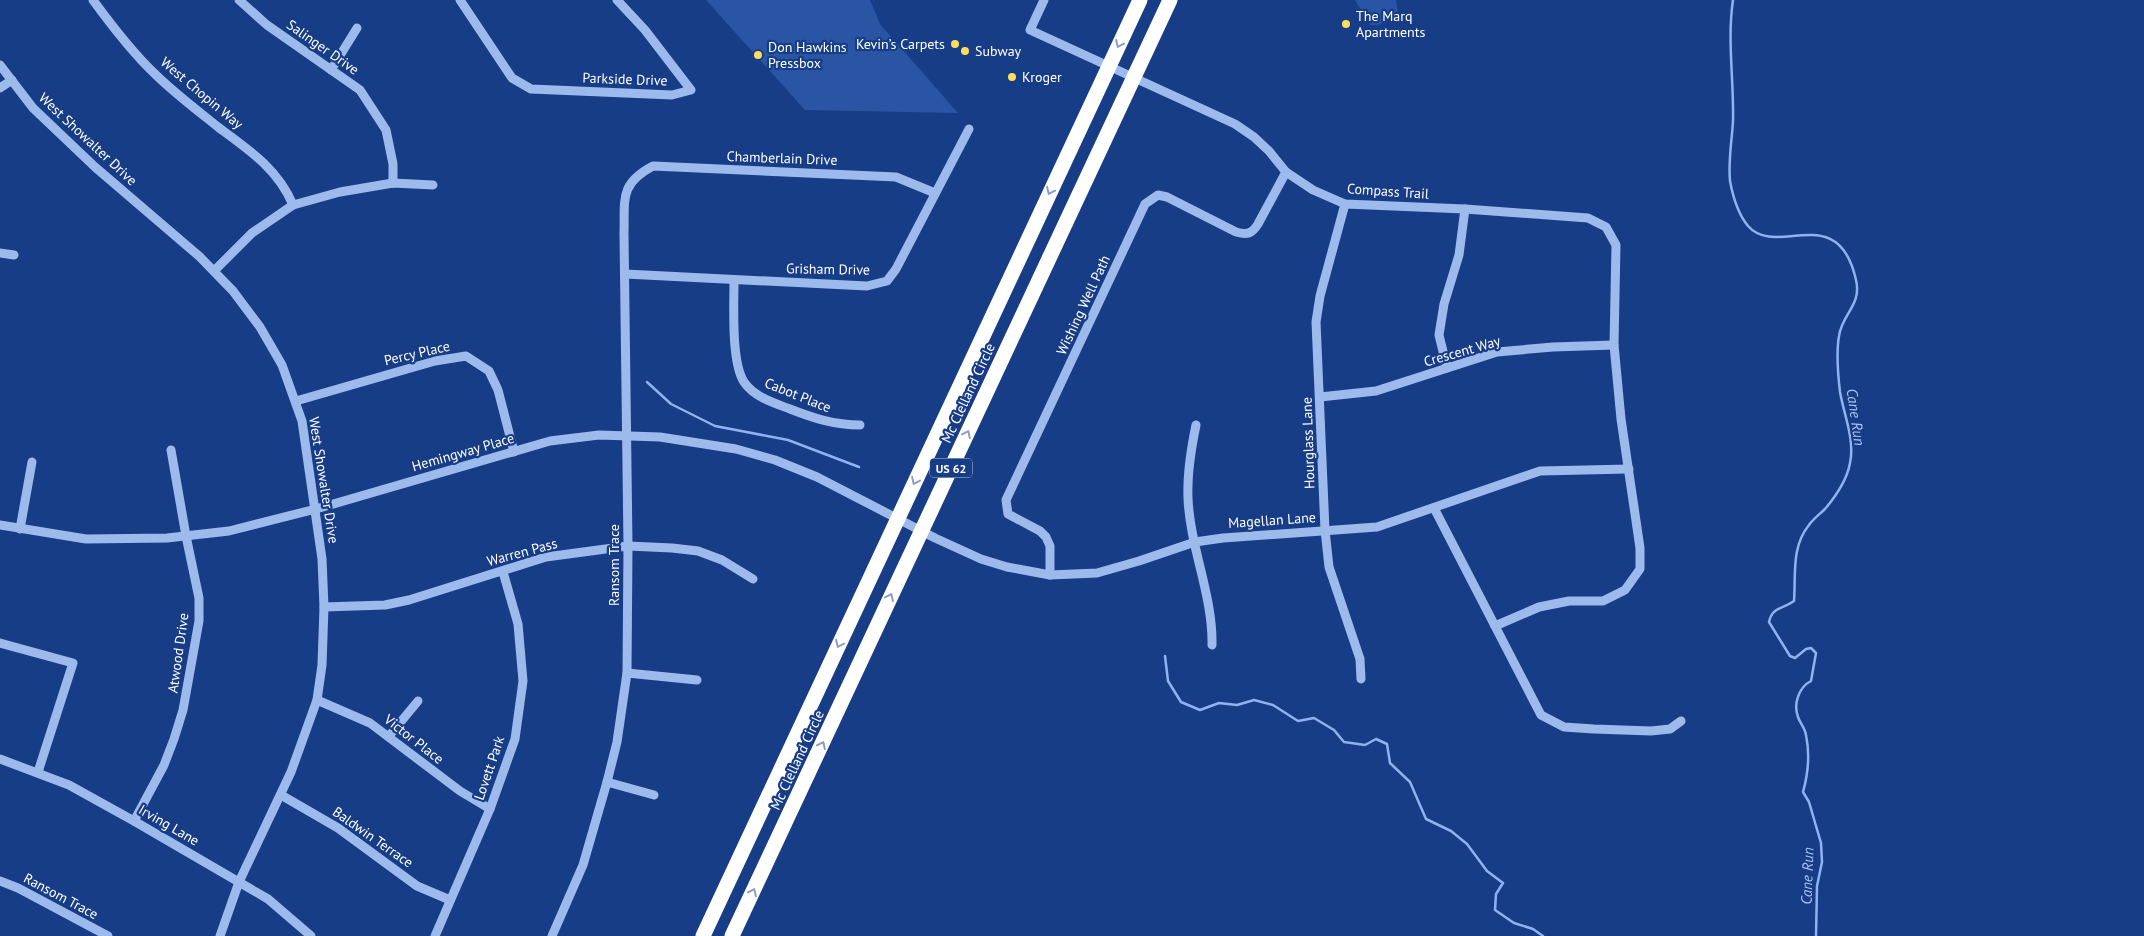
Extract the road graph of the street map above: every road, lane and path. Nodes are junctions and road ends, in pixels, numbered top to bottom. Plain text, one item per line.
1 (93, 0) edge
2 (239, 0) edge
3 (460, 0) edge
4 (617, 0) edge
5 (1044, 0) edge
6 (1140, 0) edge
7 (1170, 0) edge
8 (357, 28) dead end
9 (0, 65) edge
10 (1109, 66) junction
11 (331, 70) junction
12 (1134, 77) junction
13 (12, 80) junction
14 (0, 88) edge
15 (969, 128) dead end
16 (1286, 172) junction
17 (394, 183) junction
18 (630, 183) joint
19 (433, 185) dead end
20 (935, 193) junction
21 (1345, 204) junction
22 (293, 205) junction
23 (1465, 209) junction
24 (0, 253) edge
25 (14, 255) dead end
26 (214, 271) junction
27 (625, 274) junction
28 (734, 280) junction
29 (1614, 345) junction
30 (1447, 368) junction
31 (1320, 397) junction
32 (296, 401) junction
33 (860, 425) dead end
34 (1196, 425) dead end
35 (627, 436) junction
36 (171, 450) dead end
37 (514, 452) junction
38 (32, 462) dead end
39 (1629, 469) junction
40 (1434, 508) junction
41 (316, 509) junction
42 (898, 519) junction
43 (0, 524) edge
44 (20, 529) junction
45 (1326, 530) junction
46 (921, 532) junction
47 (186, 536) junction
48 (1195, 542) junction
49 (628, 546) junction
50 (502, 572) junction
51 (1050, 575) junction
52 (753, 579) dead end
53 (324, 607) junction
54 (1495, 626) junction
55 (0, 643) edge
56 (1212, 646) dead end
57 (626, 673) junction
58 (1361, 679) dead end
59 (698, 680) dead end
60 (316, 700) junction
61 (418, 701) dead end
62 (1681, 721) dead end
63 (389, 736) junction
64 (0, 759) edge
65 (38, 772) junction
66 (607, 782) junction
67 (281, 795) junction
68 (654, 795) dead end
69 (490, 809) junction
70 (134, 821) junction
71 (0, 881) edge
72 (239, 882) junction
73 (450, 900) junction
74 (108, 936) edge
75 (220, 936) edge
76 (311, 936) edge
77 (435, 936) edge
78 (552, 936) edge
79 (703, 936) edge
80 (732, 936) edge

1 - 22 street, West Chopin Way
2 - 11 street, Salinger Drive
3 - 4 street, Parkside Drive
5 - 10 street, Compass Trail
6 -> 10 highway, Mc Clelland Circle / US 62
7 - 12 highway, Mc Clelland Circle / US 62
8 - 11 street
9 - 13 street, West Showalter Drive
10 - 12 street, Compass Trail
10 -> 42 highway, Mc Clelland Circle / US 62
11 - 17 street, Salinger Drive
12 - 16 street, Compass Trail
46 -> 12 highway, Mc Clelland Circle / US 62
13 - 14 street
13 - 26 street, West Showalter Drive
15 - 20 street, Grisham Drive
16 - 21 street, Compass Trail
16 - 51 street, Wishing Well Path
17 - 19 street
17 - 22 street
18 - 20 street, Chamberlain Drive
18 - 27 street, Ransom Trace
20 - 28 street, Grisham Drive
21 - 23 street, Compass Trail
21 - 31 street, Hourglass Lane
22 - 26 street
23 - 29 street, Compass Trail
23 - 30 street
24 - 25 street
26 - 32 street, West Showalter Drive
27 - 28 street, Grisham Drive
27 - 35 street, Ransom Trace
28 - 33 street, Cabot Place
29 - 30 street, Crescent Way
29 - 39 street
30 - 31 street, Crescent Way
31 - 45 street, Hourglass Lane
32 - 37 street, Percy Place
32 - 41 street, West Showalter Drive
34 - 48 street
35 - 37 street, Hemingway Place
35 - 42 street, Hemingway Place
35 - 49 street, Ransom Trace
36 - 47 street, Atwood Drive
37 - 41 street, Hemingway Place
38 - 44 street
39 - 40 street, Magellan Lane
39 - 54 street
40 - 45 street, Magellan Lane
40 - 54 street
41 - 47 street, Hemingway Place
41 - 53 street, West Showalter Drive
42 - 46 street, Hemingway Place
42 -> 79 highway, Mc Clelland Circle / US 62
43 - 44 street, Hemingway Place
44 - 47 street, Hemingway Place
45 - 48 street, Magellan Lane
45 - 58 street, Hourglass Lane
46 - 51 street, Magellan Lane
80 -> 46 highway, Mc Clelland Circle / US 62
47 - 70 street, Atwood Drive
48 - 51 street, Magellan Lane
48 - 56 street
49 - 50 street, Warren Pass
49 - 52 street, Warren Pass
49 - 57 street, Ransom Trace
50 - 53 street, Warren Pass
50 - 69 street, Lovett Park
53 - 60 street, West Showalter Drive
54 - 62 street
55 - 65 street
57 - 59 street
57 - 66 street, Ransom Trace
60 - 63 street, Victor Place
60 - 67 street, West Showalter Drive
61 - 63 street
63 - 69 street, Victor Place
64 - 65 street, Irving Lane
65 - 70 street, Irving Lane
66 - 68 street
66 - 78 street, Ransom Trace
67 - 72 street, West Showalter Drive
67 - 73 street, Baldwin Terrace
69 - 73 street, Lovett Park
70 - 72 street, Irving Lane
71 - 74 street, Ransom Trace
72 - 75 street, West Showalter Drive
72 - 76 street, Irving Lane
73 - 77 street, Lovett Park

